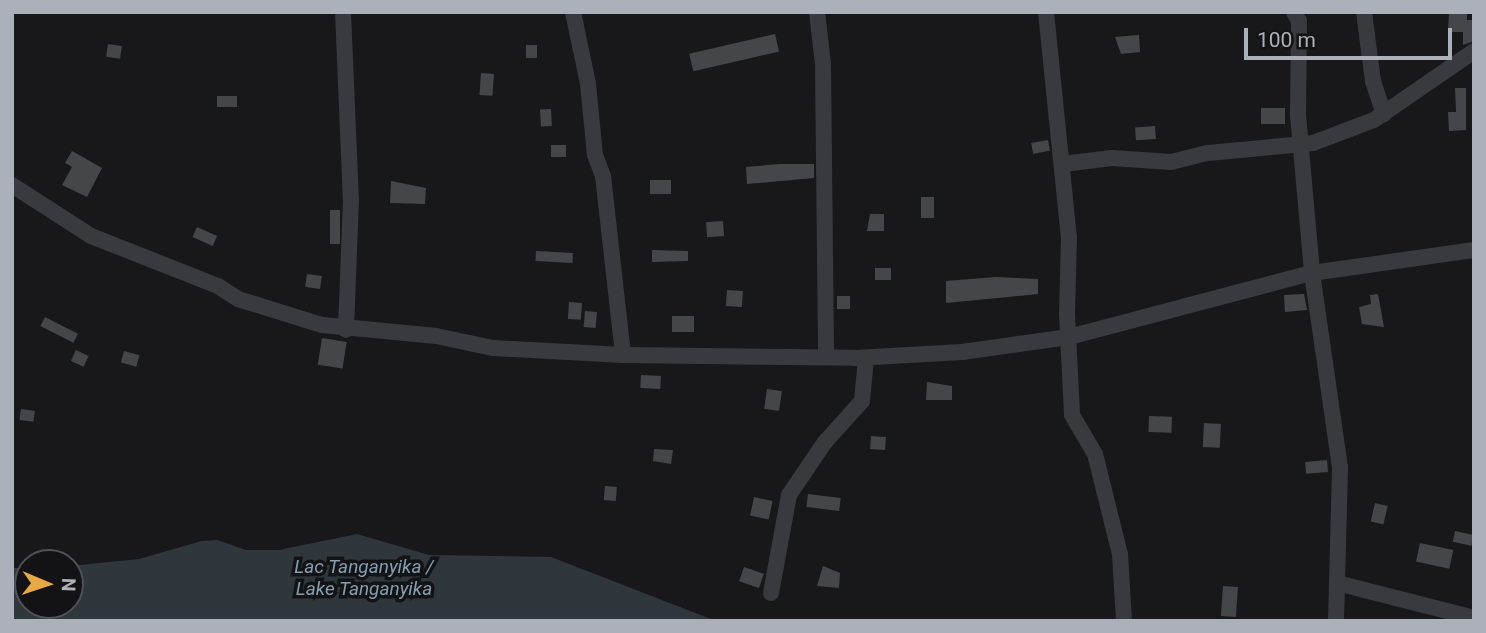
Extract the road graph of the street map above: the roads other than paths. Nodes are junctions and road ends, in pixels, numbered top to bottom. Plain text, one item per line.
1 (344, 12) edge
2 (573, 12) edge
3 (817, 12) edge
4 (1046, 12) edge
5 (1294, 12) edge
6 (1364, 12) edge
7 (1474, 51) edge
8 (1384, 114) junction
9 (1301, 141) junction
10 (1063, 164) junction
11 (12, 185) edge
12 (1474, 250) edge
13 (1312, 273) junction
14 (346, 330) junction
15 (1069, 337) junction
16 (623, 355) junction
17 (826, 357) junction
18 (866, 358) junction
19 (1337, 583) junction
20 (771, 593) dead end
21 (1334, 616) edge
22 (1474, 618) edge
23 (1124, 621) edge

1 - 14 street
2 - 16 street
3 - 17 street
4 - 10 street
5 - 9 street
6 - 8 street
7 - 8 street
8 - 9 street
9 - 10 street
9 - 13 street
10 - 15 street
11 - 14 street
12 - 13 street
13 - 15 street
13 - 19 street
14 - 16 street
15 - 18 street
15 - 23 street
16 - 17 street
17 - 18 street
18 - 20 street
19 - 21 street
19 - 22 street

